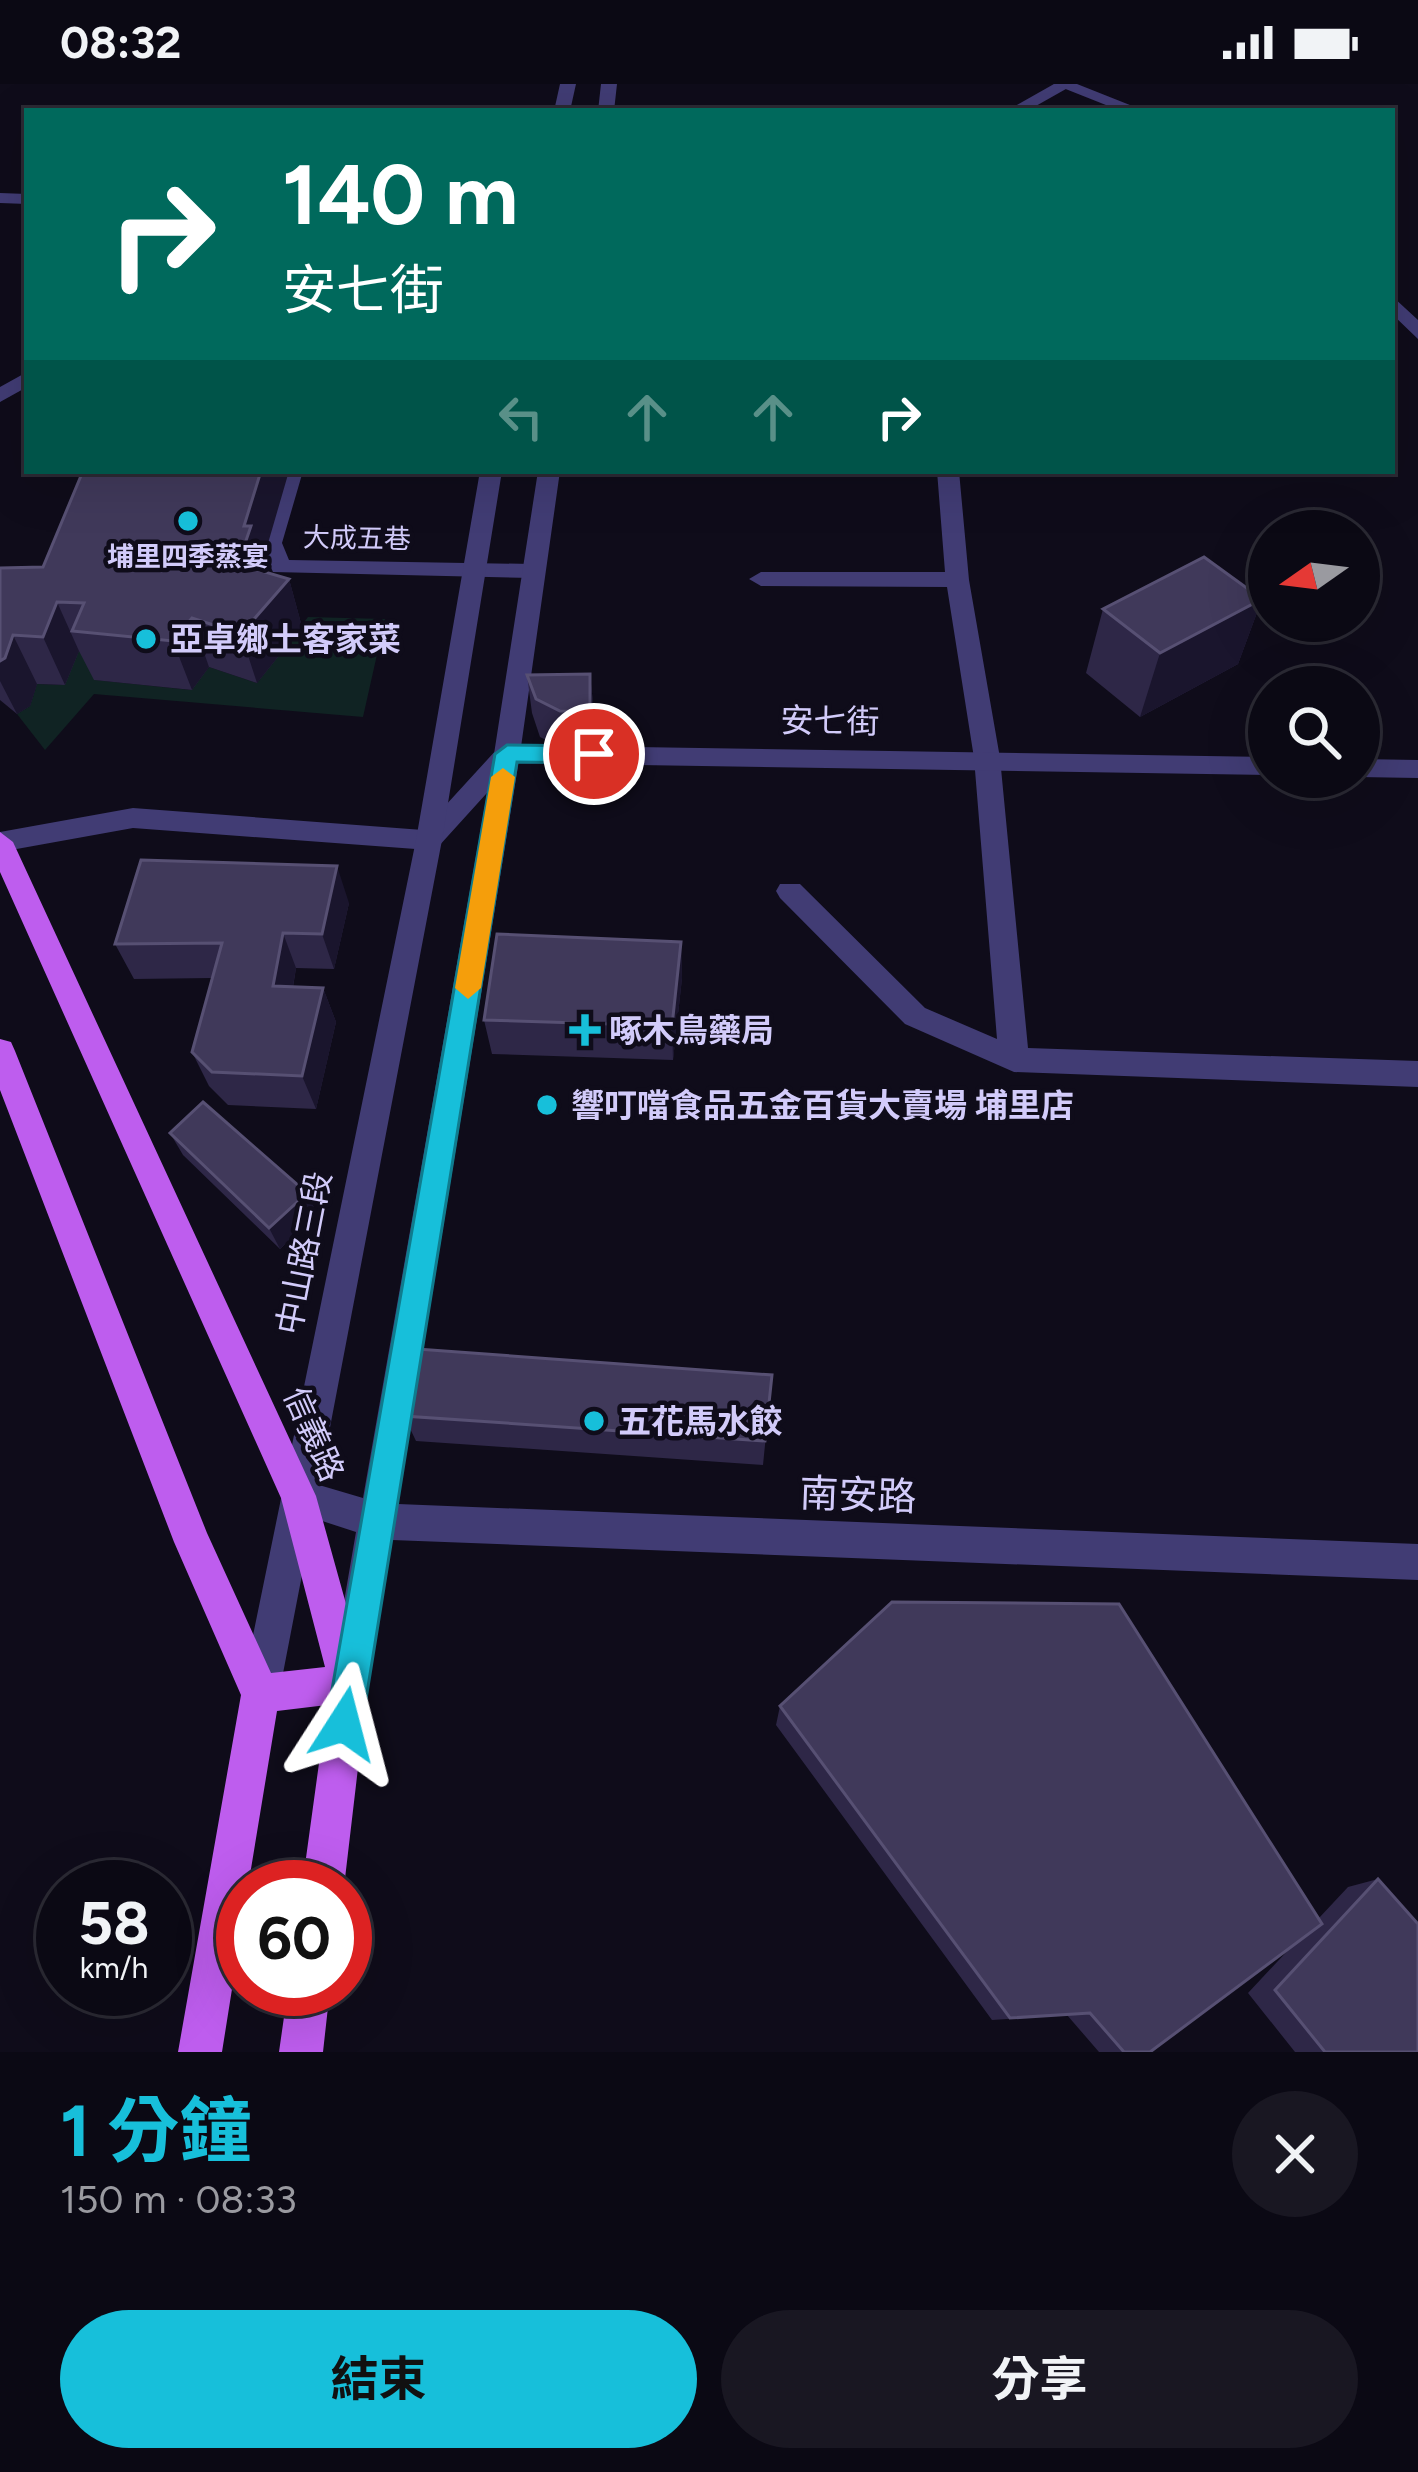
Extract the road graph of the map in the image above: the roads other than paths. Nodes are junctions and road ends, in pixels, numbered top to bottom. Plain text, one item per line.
1 (1063, 85) edge
2 (1020, 108) edge
3 (1128, 108) edge
4 (1395, 306) edge
5 (1418, 333) edge
6 (291, 474) edge
7 (489, 474) edge
8 (548, 474) edge
9 (948, 474) edge
10 (472, 569) junction
11 (532, 571) junction
12 (761, 579) dead end
13 (956, 580) junction
14 (507, 754) junction
15 (987, 758) junction
16 (1248, 765) edge
17 (1380, 769) edge
18 (1418, 770) edge
19 (429, 840) junction
20 (0, 842) edge
21 (790, 891) dead end
22 (0, 1051) edge
23 (1014, 1060) junction
24 (1418, 1075) edge
25 (298, 1496) junction
26 (380, 1521) junction
27 (1418, 1562) edge
28 (349, 1683) junction
29 (260, 1694) junction
30 (326, 1860) edge
31 (306, 2016) edge
32 (200, 2052) edge
33 (301, 2052) edge

1 - 2 street
1 - 3 street
4 - 5 street
6 - 10 street, 大成五巷
7 - 10 street, 中山路三段
8 - 11 street
9 - 13 street
10 - 11 street, 大成五巷
10 - 19 street, 中山路三段
11 - 14 street
12 - 13 street
13 - 15 street
14 - 15 street, 安七街
14 - 19 street
14 - 26 street
15 - 16 street, 安七街
15 - 23 street
17 - 18 street
19 - 20 street
19 - 25 street, 中山路三段
20 - 25 main road, 信義路
21 - 23 street
22 - 29 main road
23 - 24 street
25 - 26 street, 南安路
25 - 28 main road, 信義路
25 - 29 street, 中山路三段
26 - 27 street, 南安路
26 - 28 street
28 - 29 main road
28 - 30 main road
29 - 32 main road, 中山路三段
31 - 33 main road

